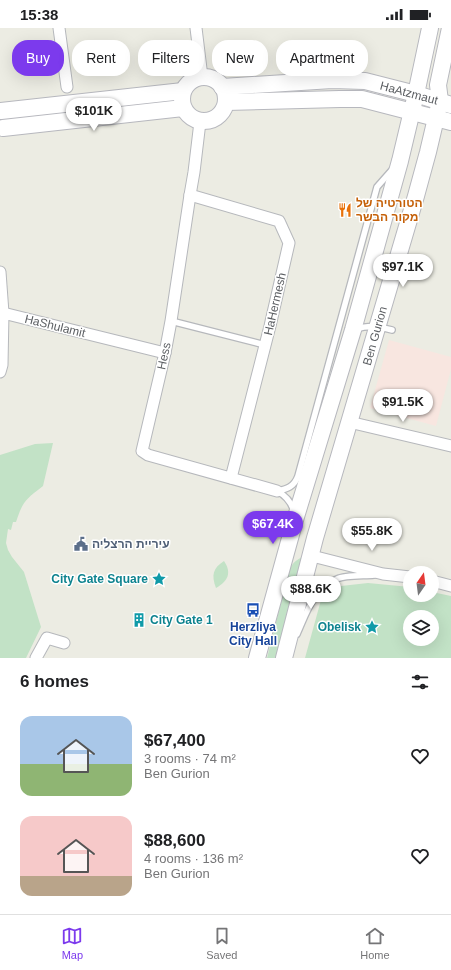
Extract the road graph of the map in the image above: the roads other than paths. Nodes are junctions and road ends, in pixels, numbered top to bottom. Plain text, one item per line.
1 (59, 28) edge
2 (196, 28) edge
3 (430, 28) edge
4 (450, 28) edge
5 (202, 77) junction
6 (67, 87) dead end
7 (183, 91) junction
8 (224, 94) junction
9 (416, 94) junction
10 (445, 103) edge
11 (183, 108) junction
12 (1, 110) edge
13 (412, 112) junction
14 (435, 118) junction
15 (200, 122) junction
16 (451, 122) edge
17 (1, 131) edge
18 (400, 161) junction
19 (190, 195) junction
20 (0, 272) edge
21 (3, 313) junction
22 (171, 321) junction
23 (384, 323) junction
24 (353, 330) junction
25 (265, 345) junction
26 (165, 353) junction
27 (0, 372) edge
28 (349, 422) junction
29 (451, 446) edge
30 (232, 478) junction
31 (277, 491) junction
32 (294, 524) junction
33 (313, 548) junction
34 (281, 570) junction
35 (383, 574) junction
36 (403, 574) edge
37 (403, 575) edge
38 (439, 583) edge
39 (451, 586) edge
40 (64, 643) dead end
41 (36, 658) edge
42 (257, 658) edge
43 (286, 658) edge

1 - 6 street
2 - 5 street
3 - 9 street, Ben Gurion
4 - 10 street, Ben Gurion
5 - 7 street
5 - 8 street
7 - 11 street
7 - 12 street
8 - 9 street, HaAtzmaut
8 - 13 street, HaAtzmaut
8 - 15 street
9 - 10 street, HaAtzmaut
9 - 13 street, Ben Gurion
10 - 14 street, Ben Gurion
11 - 15 street
11 - 17 street
12 - 17 street
13 - 14 street, HaAtzmaut
13 - 18 street, Ben Gurion
14 - 16 street, HaAtzmaut
14 - 23 street, Ben Gurion
15 - 19 street, Hess
18 - 24 street, Ben Gurion
18 - 31 lane
19 - 22 street, Hess
19 - 25 street, HaHermesh
20 - 21 street
21 - 26 street, HaShulamit
21 - 27 street
22 - 25 lane
22 - 26 street, Hess
23 - 24 lane
23 - 28 street, Ben Gurion
24 - 32 street, Ben Gurion
25 - 30 street, HaHermesh
26 - 30 street, Hess
28 - 29 street
28 - 33 street, Ben Gurion
30 - 31 street, Hess
31 - 32 lane
32 - 33 street
32 - 34 street, Ben Gurion
33 - 34 street, Ben Gurion
33 - 35 street
33 - 36 street
33 - 43 street, Ben Gurion
34 - 42 street, Ben Gurion
35 - 37 street
35 - 43 lane
38 - 39 street
40 - 41 street

